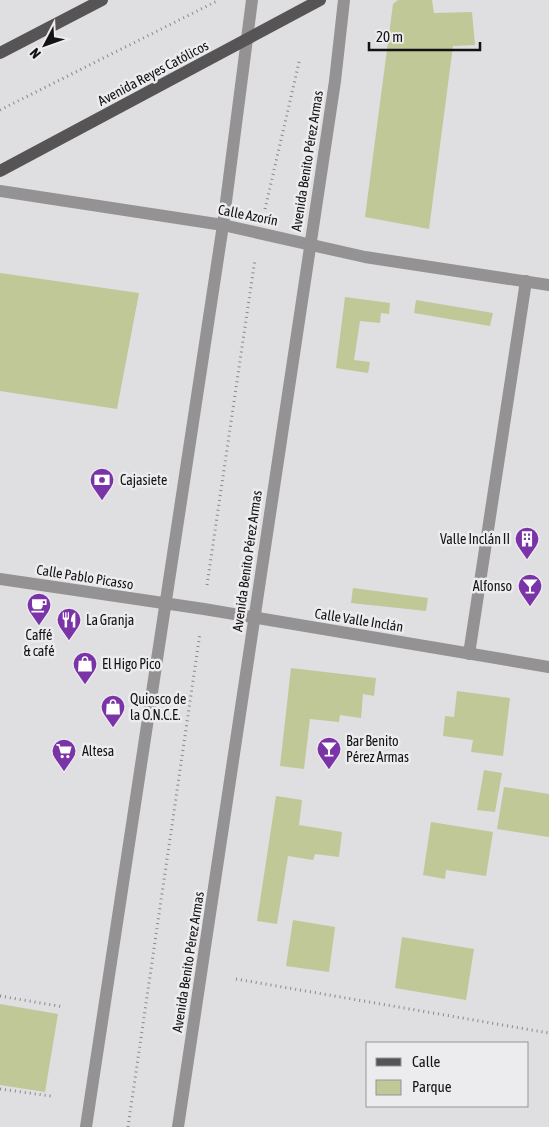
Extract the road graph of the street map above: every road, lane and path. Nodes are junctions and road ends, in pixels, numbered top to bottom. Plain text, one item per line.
1 (102, 0) edge
2 (218, 0) edge
3 (252, 0) edge
4 (320, 0) edge
5 (344, 0) edge
6 (247, 40) junction
7 (0, 53) edge
8 (0, 110) edge
9 (0, 171) edge
10 (0, 192) edge
11 (223, 225) junction
12 (309, 243) junction
13 (526, 281) junction
14 (549, 285) edge
15 (0, 579) edge
16 (165, 604) junction
17 (254, 618) junction
18 (468, 654) junction
19 (549, 667) edge
20 (236, 979) dead end
21 (0, 996) edge
22 (64, 1008) dead end
23 (549, 1033) edge
24 (0, 1089) edge
25 (51, 1096) dead end
26 (86, 1127) edge
27 (178, 1127) edge

1 - 7 main road
2 - 8 path
3 - 6 street
4 - 6 main road, Avenida Reyes Católicos
5 - 12 street, Avenida Benito Pérez Armas
6 - 9 main road, Avenida Reyes Católicos
6 - 11 street
10 - 11 street, Calle Azorín
11 - 12 street, Calle Azorín
11 - 16 street
12 - 13 street, Calle Azorín
12 - 17 street, Avenida Benito Pérez Armas
13 - 14 street, Calle Azorín
13 - 18 street
15 - 16 street, Calle Pablo Picasso
16 - 17 street, Calle Valle Inclán
16 - 26 street
17 - 18 street, Calle Valle Inclán
17 - 27 street, Avenida Benito Pérez Armas
18 - 19 street, Calle Valle Inclán
20 - 23 path
21 - 22 path
24 - 25 path

